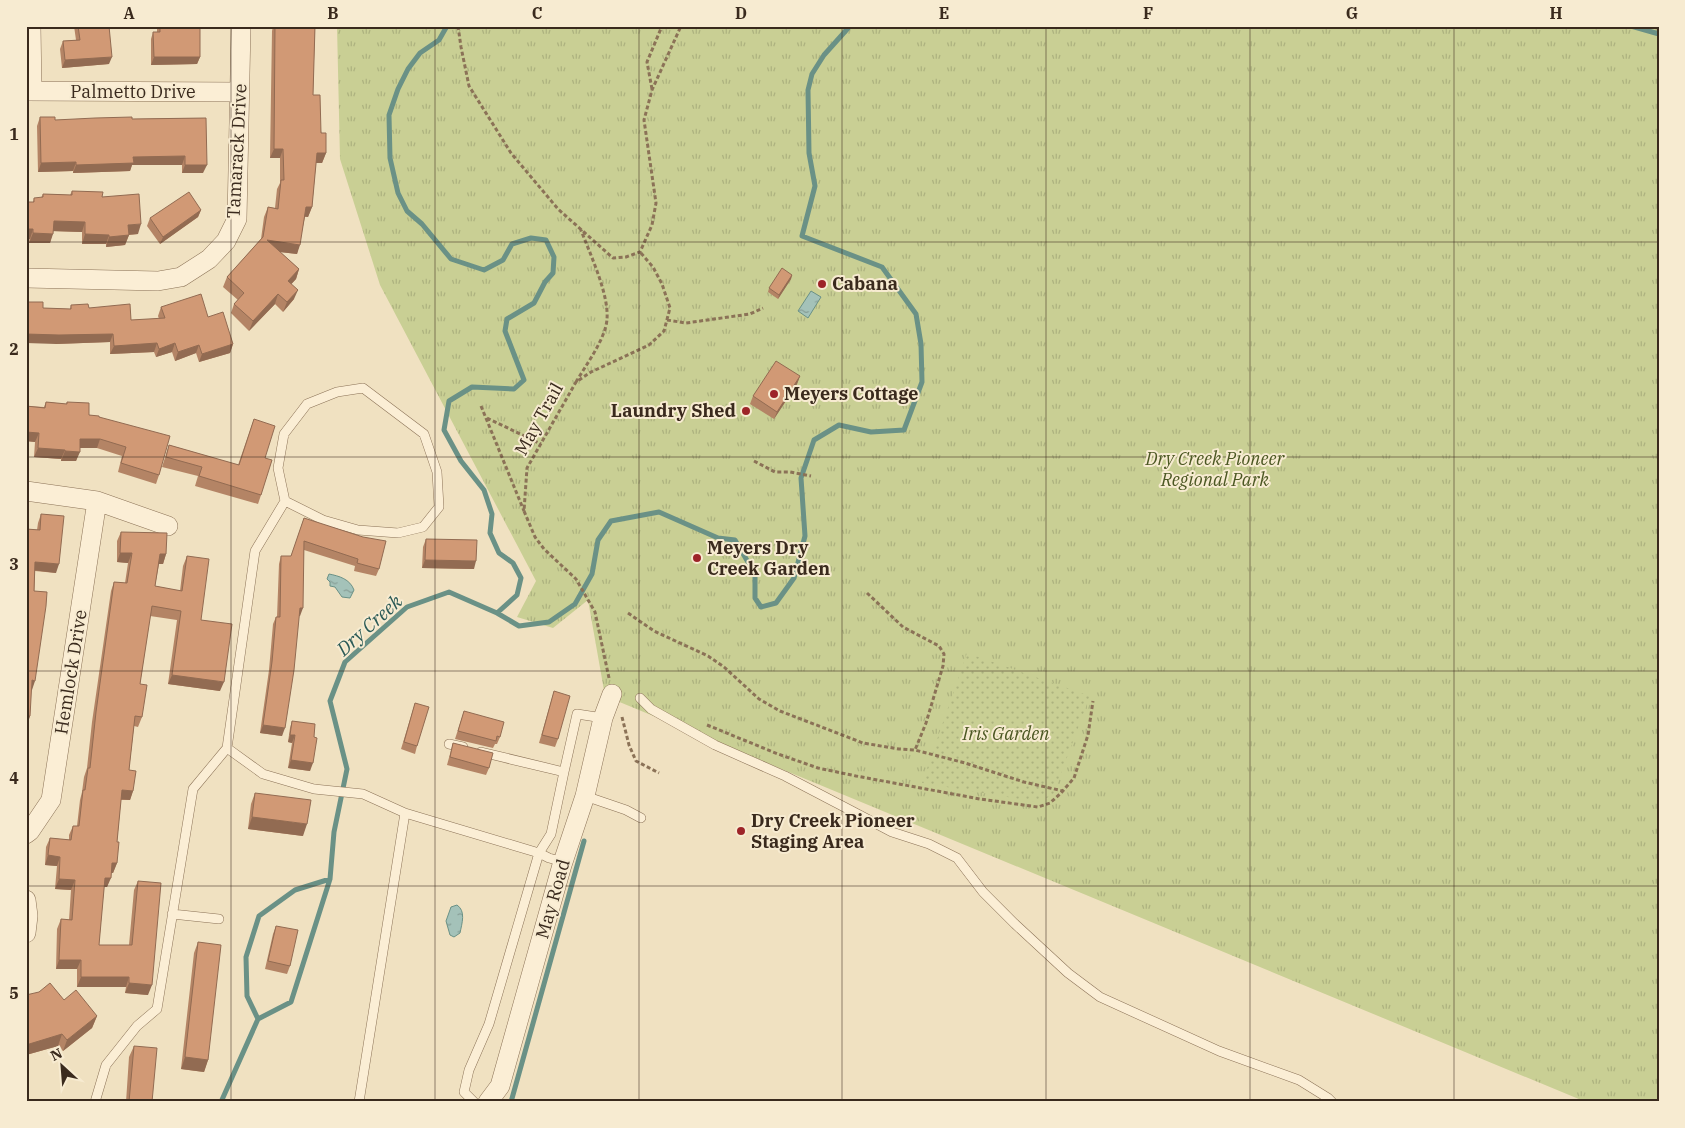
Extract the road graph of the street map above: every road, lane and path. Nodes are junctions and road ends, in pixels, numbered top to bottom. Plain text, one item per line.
1 (31, 26) edge
2 (240, 26) edge
3 (458, 26) edge
4 (662, 26) edge
5 (681, 26) edge
6 (652, 90) junction
7 (29, 91) edge
8 (240, 92) junction
9 (581, 229) junction
10 (640, 252) junction
11 (26, 278) edge
12 (763, 308) dead end
13 (667, 320) junction
14 (576, 382) junction
15 (481, 406) dead end
16 (486, 417) junction
17 (541, 444) junction
18 (754, 461) dead end
19 (811, 476) dead end
20 (26, 491) edge
21 (96, 501) junction
22 (285, 501) junction
23 (524, 511) junction
24 (168, 526) dead end
25 (867, 593) dead end
26 (628, 613) dead end
27 (612, 694) junction
28 (640, 698) dead end
29 (1093, 701) dead end
30 (603, 718) junction
31 (706, 724) dead end
32 (449, 744) dead end
33 (227, 748) junction
34 (915, 750) junction
35 (564, 772) junction
36 (659, 773) dead end
37 (1063, 791) junction
38 (585, 796) junction
39 (405, 812) junction
40 (640, 818) dead end
41 (26, 834) edge
42 (539, 853) junction
43 (564, 862) junction
44 (26, 900) edge
45 (172, 914) junction
46 (219, 919) dead end
47 (26, 933) edge
48 (498, 1094) edge
49 (95, 1102) edge
50 (359, 1102) edge
51 (474, 1102) edge
52 (488, 1102) edge
53 (1332, 1102) edge

1 - 7 street
2 - 8 street, Tamarack Drive
3 - 9 path
4 - 6 path
5 - 6 path
6 - 10 path
7 - 8 street, Palmetto Drive
8 - 11 street, Tamarack Drive
9 - 10 path
9 - 14 path
10 - 13 path
12 - 13 path
13 - 14 path, May Trail
14 - 17 path, May Trail
15 - 16 path
16 - 17 path
16 - 23 path
17 - 23 path, May Trail
18 - 19 path
20 - 21 street
21 - 24 street
21 - 41 street, Hemlock Drive
22 - 22 lane
22 - 33 lane
23 - 27 path, May Trail
25 - 34 path
26 - 34 path
27 - 30 street, May Road
27 - 36 path, May Trail
28 - 53 lane
29 - 37 path
30 - 35 lane
30 - 38 street, May Road
31 - 37 path
32 - 35 lane
33 - 39 lane
33 - 45 lane
34 - 37 path
35 - 42 lane
38 - 40 lane
38 - 43 street, May Road
39 - 42 lane
39 - 50 lane
42 - 43 lane
42 - 51 lane
43 - 48 street, May Road
44 - 47 street
45 - 46 lane
45 - 49 lane
48 - 52 street, May Road

